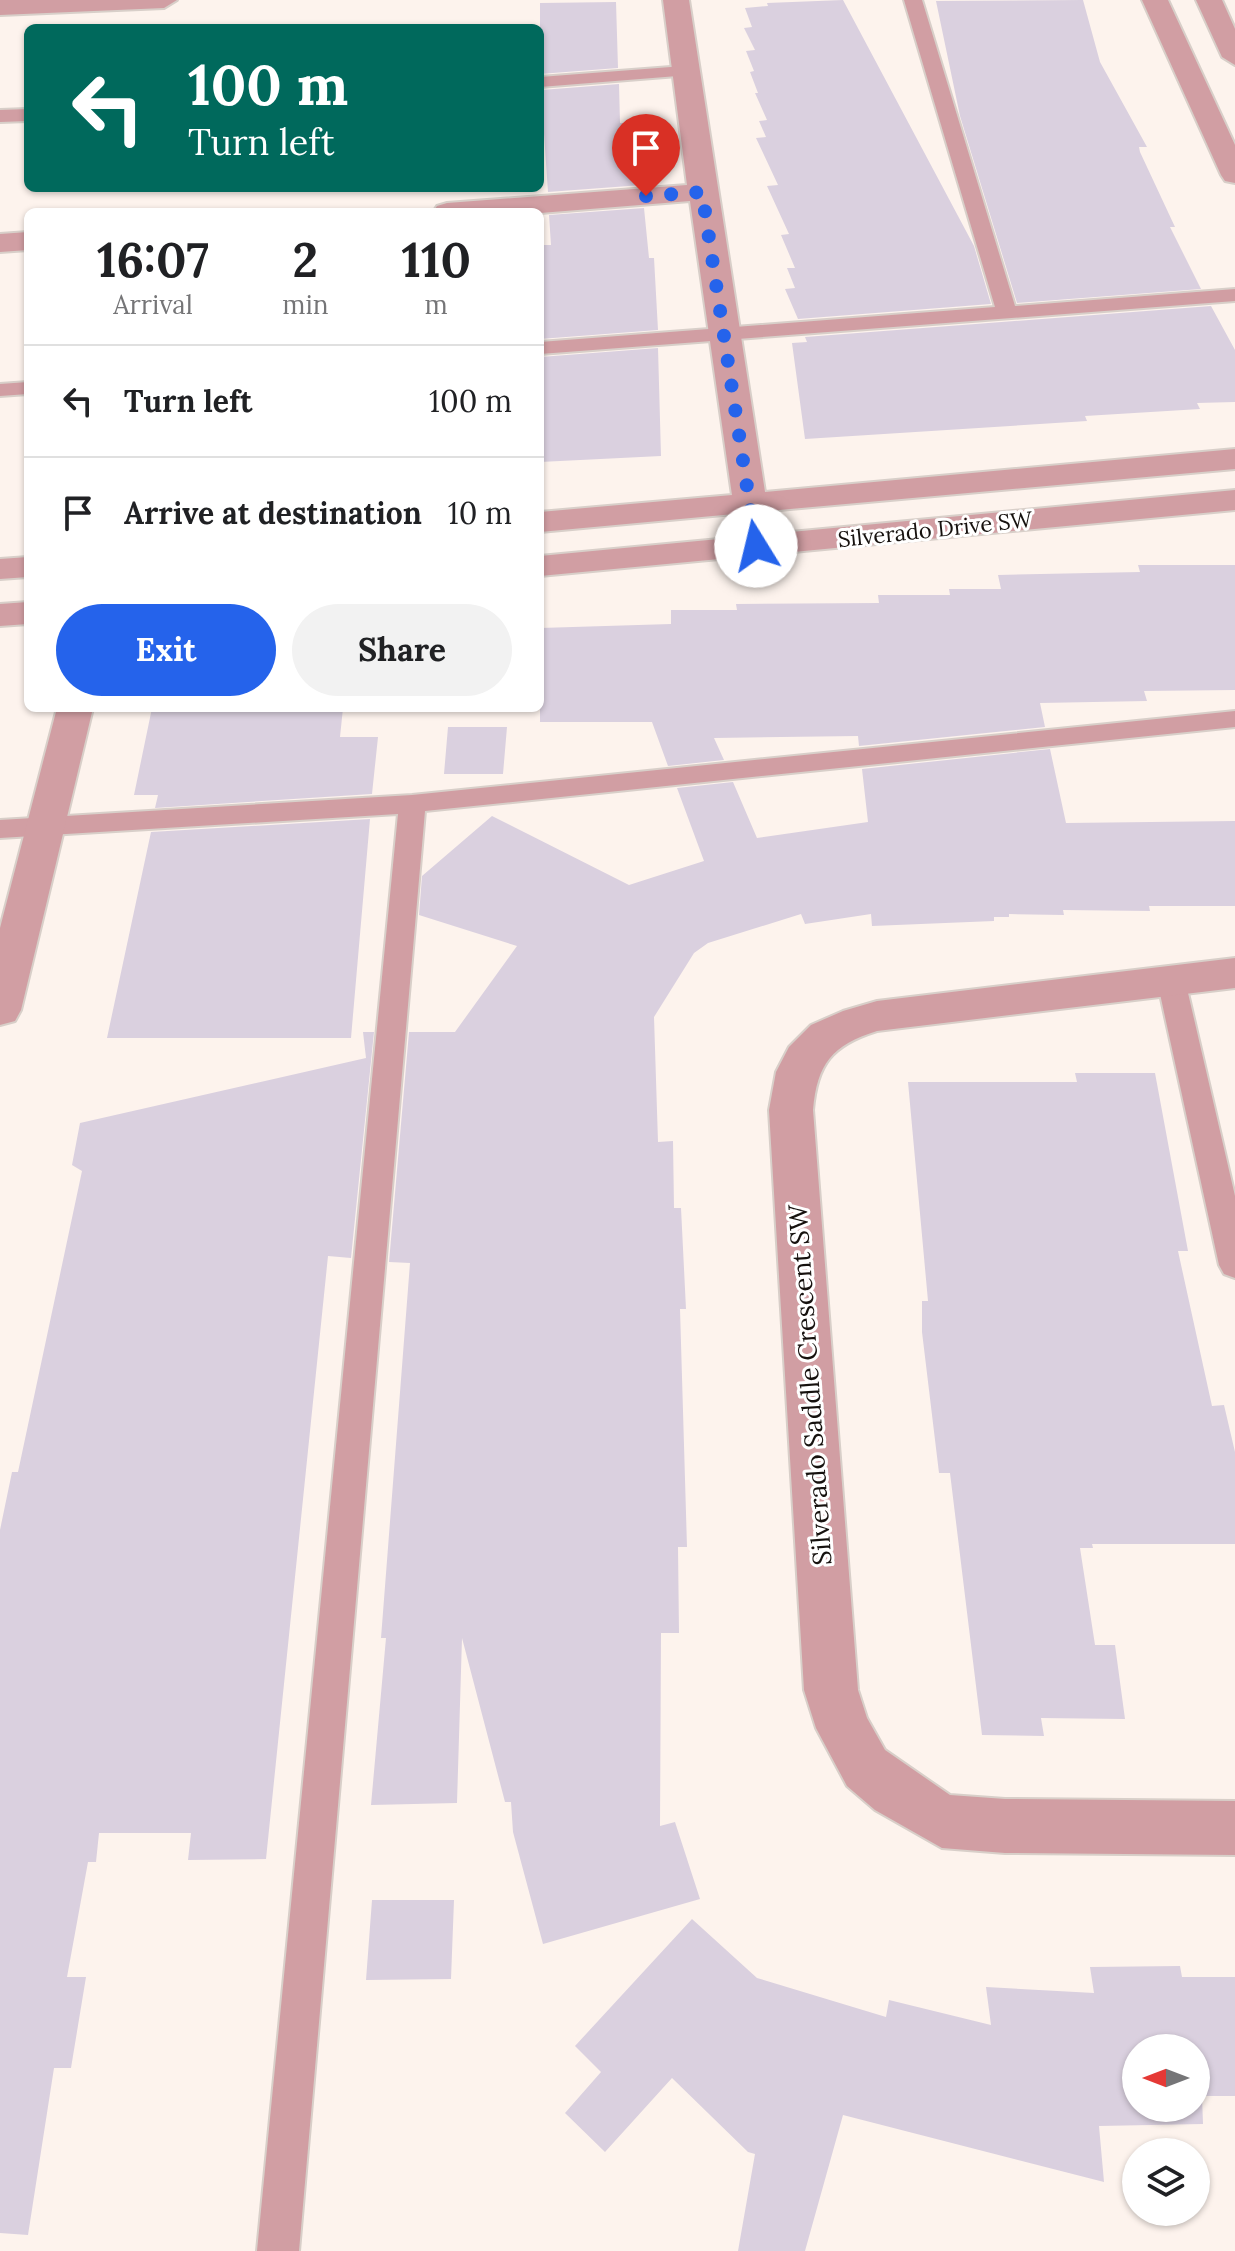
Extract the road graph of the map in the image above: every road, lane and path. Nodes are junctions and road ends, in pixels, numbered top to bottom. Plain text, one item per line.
1 (164, 0) edge
2 (676, 0) edge
3 (913, 0) edge
4 (1155, 0) edge
5 (1209, 0) edge
6 (0, 7) edge
7 (1235, 57) edge
8 (684, 71) junction
9 (544, 82) edge
10 (24, 115) edge
11 (0, 116) edge
12 (1235, 175) edge
13 (702, 192) junction
14 (498, 208) edge
15 (24, 241) edge
16 (0, 243) edge
17 (1235, 295) edge
18 (1006, 310) junction
19 (724, 333) junction
20 (544, 348) edge
21 (24, 388) edge
22 (0, 390) edge
23 (1234, 459) edge
24 (1235, 500) edge
25 (749, 503) junction
26 (544, 522) edge
27 (756, 546) junction
28 (544, 566) edge
29 (24, 567) edge
30 (0, 569) edge
31 (24, 613) edge
32 (0, 615) edge
33 (74, 712) edge
34 (1235, 719) edge
35 (412, 804) junction
36 (45, 828) junction
37 (0, 829) edge
38 (1235, 973) edge
39 (1171, 980) junction
40 (0, 1010) edge
41 (1235, 1265) edge
42 (1235, 1828) edge
43 (278, 2251) edge

1 - 6 street
2 - 8 street
3 - 18 lane
4 - 12 street
5 - 7 street
8 - 9 lane
8 - 13 street
10 - 11 lane
13 - 14 street
13 - 19 street
15 - 16 street
17 - 18 lane
18 - 19 lane
19 - 20 lane
19 - 25 street
21 - 22 lane
23 - 25 street, Silverado Drive SW
24 - 27 street, Silverado Drive SW
25 - 26 street, Silverado Drive SW
25 - 27 street
27 - 28 street, Silverado Drive SW
29 - 30 street
31 - 32 street
33 - 36 street
34 - 35 lane
35 - 36 lane
35 - 43 lane
36 - 37 lane
36 - 40 street
38 - 39 street, Silverado Saddle Crescent SW
39 - 41 lane
39 - 42 street, Silverado Saddle Crescent SW

